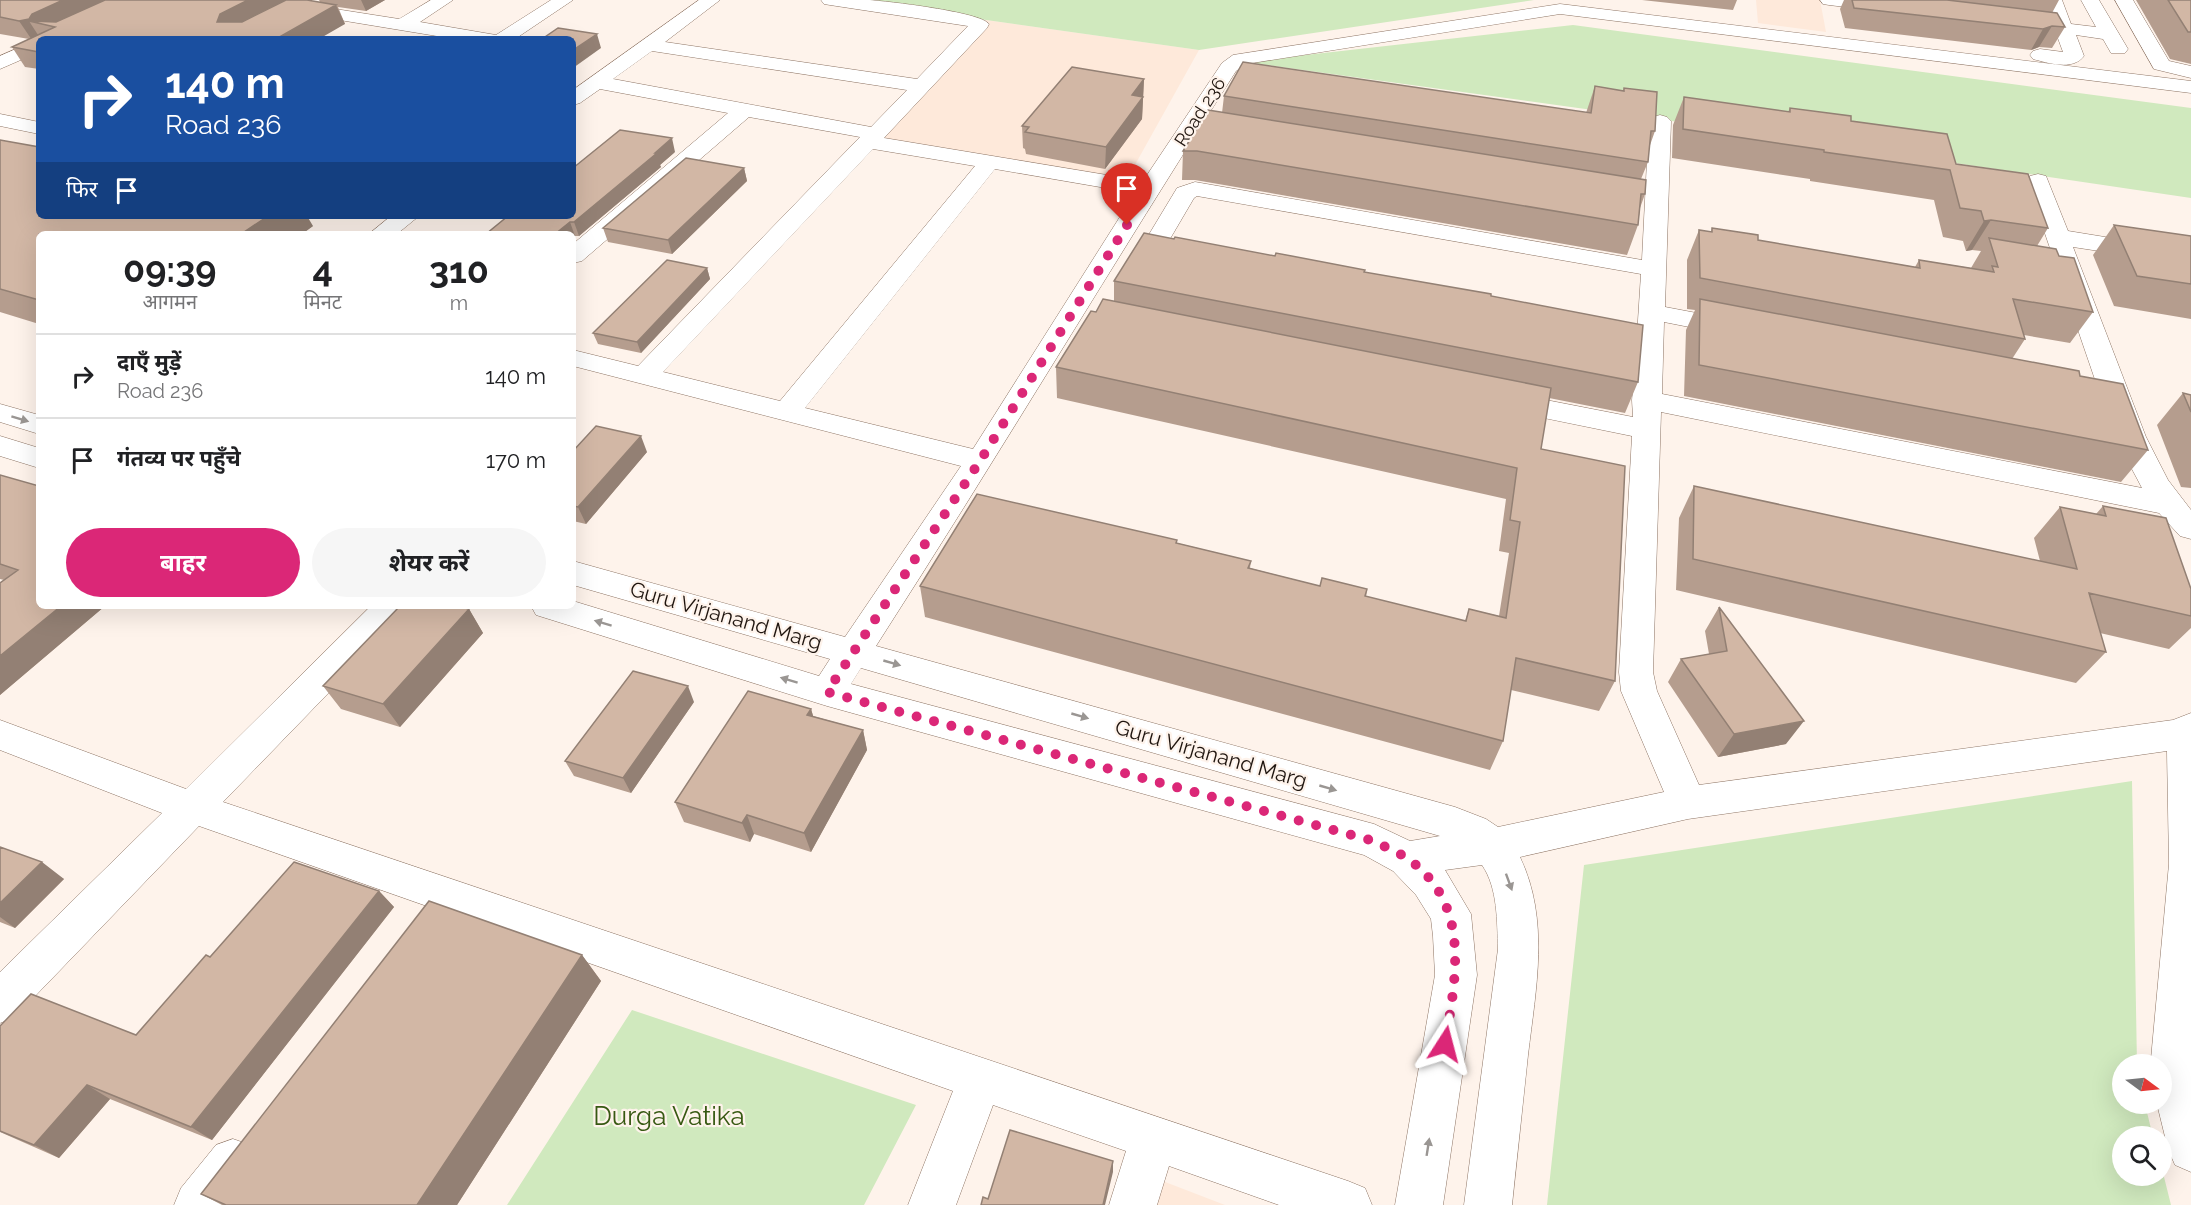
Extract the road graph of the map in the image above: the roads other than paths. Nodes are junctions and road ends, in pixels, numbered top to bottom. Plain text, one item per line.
1 (444, 0) edge
2 (564, 0) edge
3 (711, 0) edge
4 (830, 0) edge
5 (1824, 0) edge
6 (1829, 0) edge
7 (2053, 0) edge
8 (2090, 0) edge
9 (2124, 0) edge
10 (305, 4) edge
11 (1563, 4) edge
12 (1907, 10) edge
13 (278, 18) edge
14 (2029, 24) edge
15 (402, 25) junction
16 (2064, 29) junction
17 (2109, 34) junction
18 (471, 36) edge
19 (507, 36) edge
20 (1830, 36) junction
21 (648, 45) junction
22 (36, 46) edge
23 (0, 63) edge
24 (2191, 72) edge
25 (2135, 80) junction
26 (596, 82) junction
27 (921, 86) junction
28 (2191, 87) edge
29 (576, 97) edge
30 (744, 110) junction
31 (0, 120) edge
32 (1660, 121) dead end
33 (36, 127) edge
34 (871, 138) junction
35 (989, 163) junction
36 (2038, 181) dead end
37 (1150, 190) junction
38 (403, 219) edge
39 (385, 231) edge
40 (2058, 237) junction
41 (576, 253) edge
42 (2191, 258) edge
43 (1210, 262) edge
44 (1653, 269) junction
45 (1650, 312) junction
46 (1568, 330) edge
47 (1755, 332) edge
48 (1649, 346) junction
49 (576, 359) edge
50 (644, 376) junction
51 (1481, 396) edge
52 (1646, 400) junction
53 (786, 412) junction
54 (0, 413) edge
55 (36, 424) edge
56 (1645, 429) junction
57 (0, 446) edge
58 (36, 457) edge
59 (980, 461) junction
60 (2168, 504) junction
61 (2191, 528) edge
62 (576, 574) edge
63 (389, 609) edge
64 (558, 609) edge
65 (855, 652) junction
66 (827, 692) junction
67 (2188, 730) edge
68 (0, 735) edge
69 (1688, 803) junction
70 (193, 808) junction
71 (1491, 846) junction
72 (1407, 859) junction
73 (0, 1002) edge
74 (981, 1078) junction
75 (258, 1130) edge
76 (1154, 1138) junction
77 (2191, 1149) edge
78 (198, 1205) edge
79 (932, 1205) edge
80 (1133, 1205) edge
81 (1348, 1205) edge
82 (1419, 1205) edge
83 (1488, 1205) edge

1 - 15 street
2 - 19 street
3 - 21 street
4 - 27 street
5 - 20 street
6 - 12 street
7 - 16 street
8 - 17 street
9 - 24 street
10 - 13 street
10 - 15 street
11 - 20 street, Road 236
11 - 37 street, Road 236
14 - 16 street
15 - 18 street
16 - 17 street
16 - 20 street
17 - 25 street
20 - 25 street
21 - 26 street
21 - 27 street
22 - 23 street
25 - 28 street
26 - 29 street
26 - 30 street
27 - 34 street
30 - 34 street
30 - 41 street
31 - 33 street
32 - 44 street
34 - 35 street
34 - 50 street
35 - 37 street
35 - 53 street
36 - 40 street
37 - 59 street, Road 236
38 - 39 street
40 - 42 street
40 - 60 street
43 - 44 street
44 - 45 street
45 - 47 street
45 - 48 street
46 - 48 street
48 - 52 street
49 - 50 street
50 - 53 street
51 - 56 street
52 - 56 street
52 - 60 street
53 - 59 street
54 -> 55 street
56 - 69 street
57 - 58 street
59 - 65 street, Road 236
60 - 61 street
62 - 65 street, Guru Virjanand Marg
63 - 70 street
66 -> 64 street, Guru Virjanand Marg
65 - 66 street, Road 236
65 -> 71 street, Guru Virjanand Marg
66 - 72 street, Guru Virjanand Marg
67 - 69 street
67 - 77 street
68 - 70 street
69 - 71 street
70 - 73 street
70 - 74 street
71 - 72 street
71 -> 83 street, Guru Virjanand Marg
82 -> 72 street, Guru Virjanand Marg
74 - 76 street
74 - 79 street
75 - 78 street
76 - 80 street
76 - 81 street

